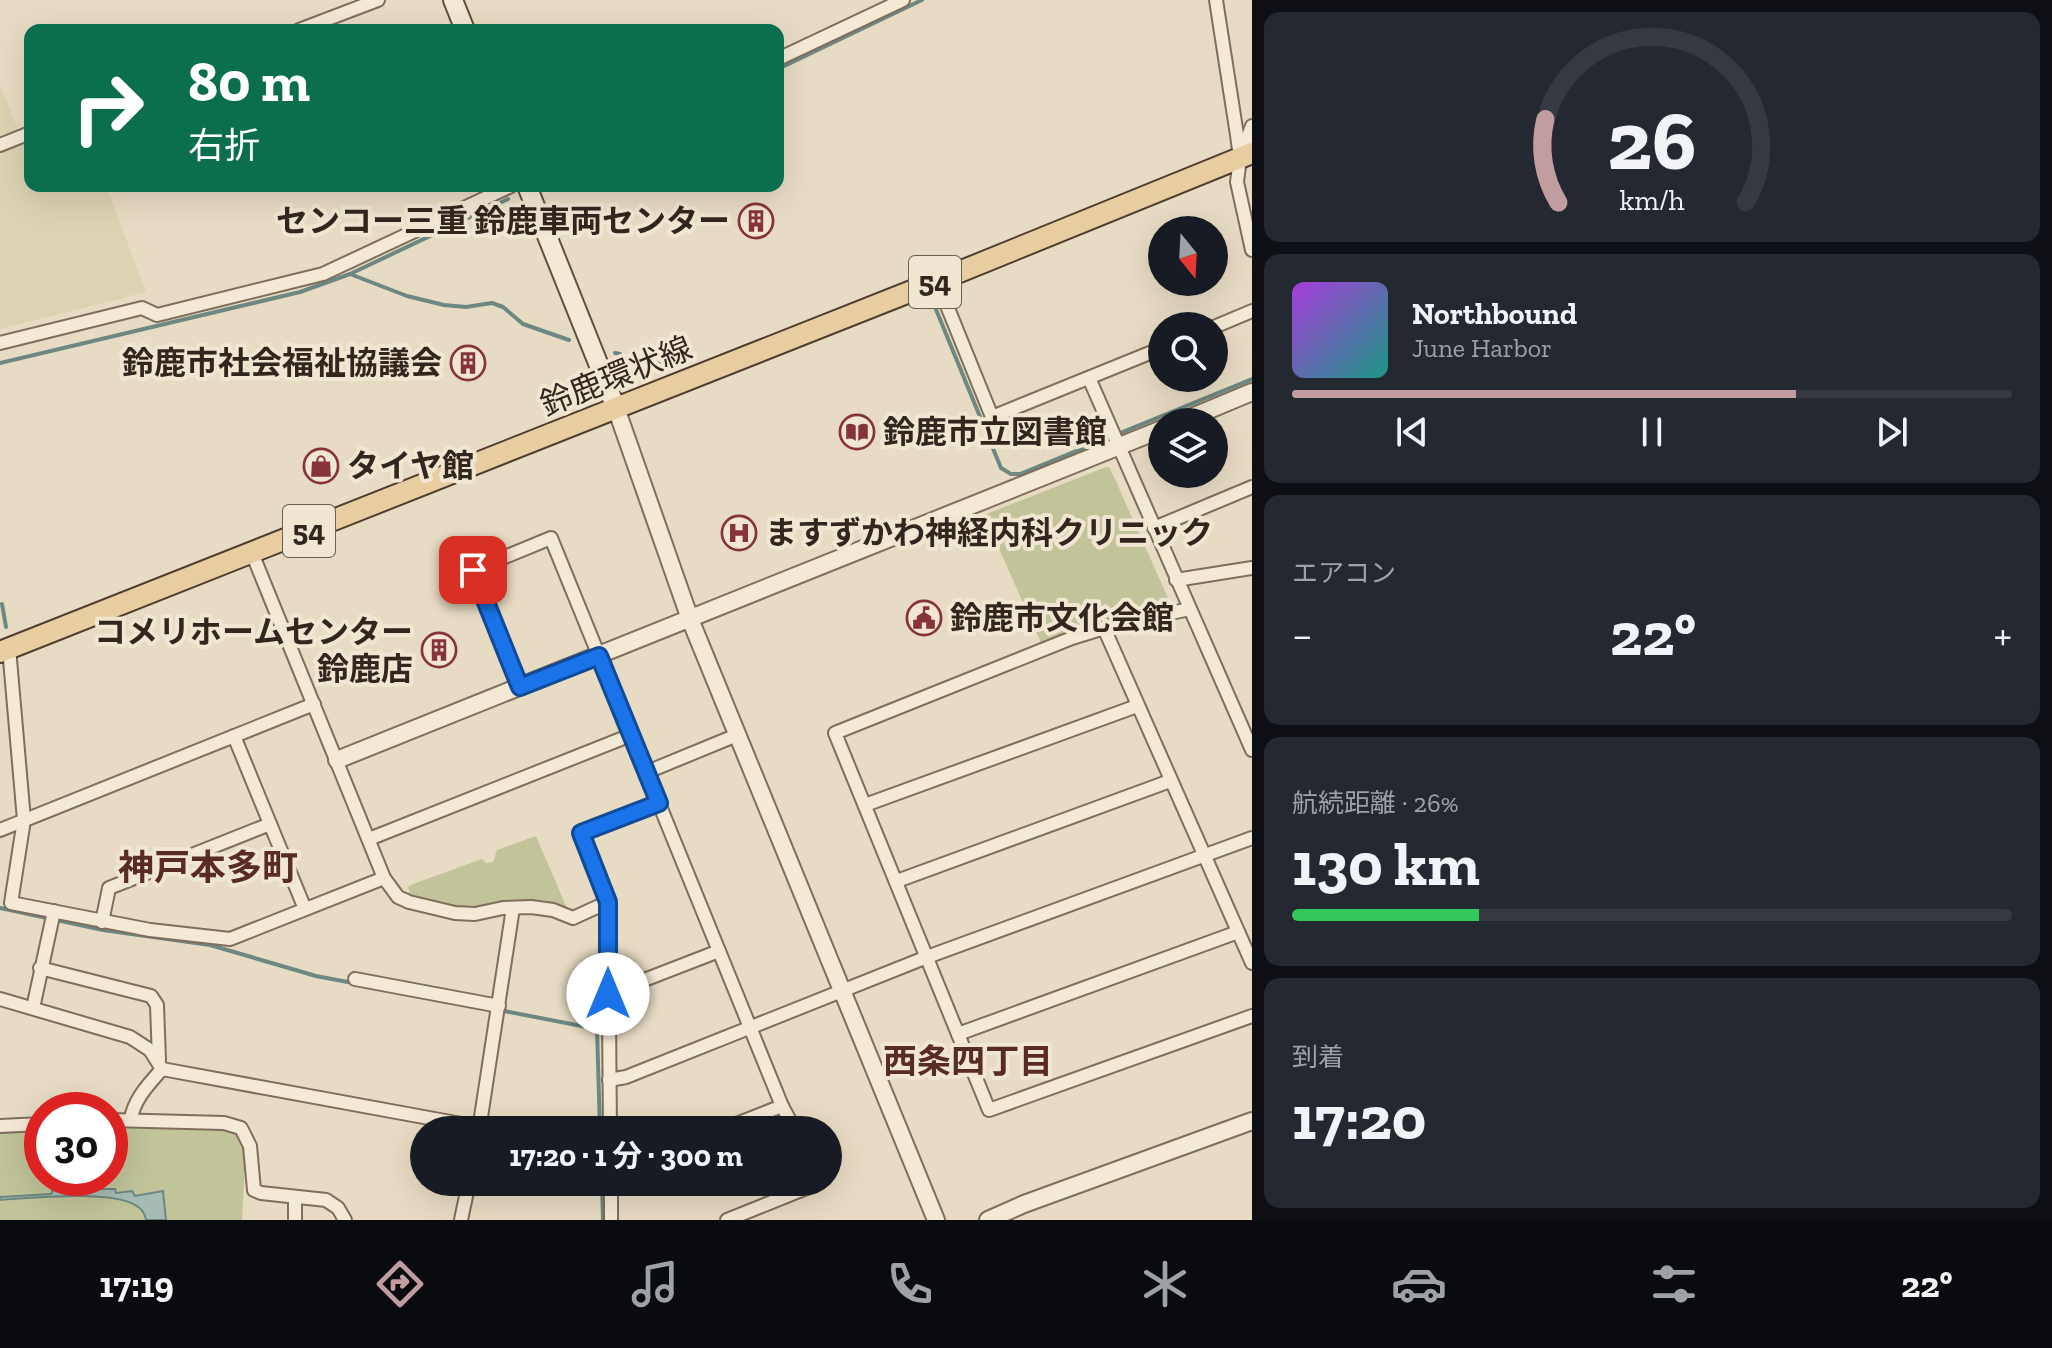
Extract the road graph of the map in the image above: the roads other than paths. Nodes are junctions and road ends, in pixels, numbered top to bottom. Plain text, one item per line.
1 (378, 0) edge
2 (453, 0) edge
3 (903, 0) edge
4 (1216, 0) edge
5 (315, 24) edge
6 (463, 24) edge
7 (784, 56) edge
8 (1252, 126) edge
9 (24, 135) edge
10 (0, 145) edge
11 (1246, 156) edge
12 (498, 192) edge
13 (529, 192) edge
14 (1252, 250) edge
15 (937, 281) junction
16 (1252, 311) edge
17 (1228, 321) edge
18 (0, 343) edge
19 (1148, 354) edge
20 (1089, 378) junction
21 (1252, 392) edge
22 (616, 408) junction
23 (1214, 408) edge
24 (1148, 434) edge
25 (1118, 446) junction
26 (1252, 487) edge
27 (1154, 528) junction
28 (252, 553) junction
29 (1252, 568) edge
30 (1176, 580) junction
31 (1190, 609) junction
32 (690, 619) junction
33 (1104, 628) junction
34 (5, 650) edge
35 (599, 656) junction
36 (520, 687) junction
37 (314, 704) junction
38 (1137, 706) junction
39 (631, 735) junction
40 (737, 735) junction
41 (234, 736) junction
42 (1252, 750) edge
43 (337, 760) junction
44 (647, 772) junction
45 (1170, 781) junction
46 (659, 803) junction
47 (865, 805) junction
48 (24, 820) junction
49 (270, 824) junction
50 (0, 830) edge
51 (1252, 838) edge
52 (369, 839) junction
53 (1203, 855) junction
54 (384, 878) junction
55 (897, 881) junction
56 (608, 902) junction
57 (513, 908) junction
58 (305, 909) junction
59 (52, 917) junction
60 (102, 922) junction
61 (1238, 932) junction
62 (719, 951) junction
63 (927, 957) junction
64 (1252, 963) edge
65 (40, 968) junction
66 (355, 979) dead end
67 (842, 991) junction
68 (608, 994) junction
69 (0, 999) edge
70 (33, 1008) junction
71 (498, 1010) junction
72 (1252, 1016) edge
73 (751, 1027) junction
74 (958, 1034) junction
75 (160, 1064) junction
76 (609, 1080) junction
77 (782, 1106) junction
78 (419, 1116) edge
79 (481, 1116) edge
80 (610, 1116) edge
81 (757, 1116) edge
82 (787, 1116) edge
83 (128, 1119) edge
84 (131, 1119) junction
85 (1252, 1121) edge
86 (24, 1125) edge
87 (0, 1126) edge
88 (466, 1196) edge
89 (611, 1196) edge
90 (787, 1196) edge
91 (295, 1197) junction
92 (295, 1220) edge
93 (345, 1220) edge
94 (461, 1220) edge
95 (611, 1220) edge
96 (727, 1220) edge
97 (936, 1220) edge
98 (988, 1220) edge

1 - 5 street
2 - 6 main road
3 - 7 street
4 - 11 street
8 - 11 street
9 - 10 street
11 - 14 street
11 - 15 main road, 鈴鹿環状線 / 54
12 - 18 street
13 - 22 main road
15 - 20 street
15 - 22 main road, 鈴鹿環状線 / 54
16 - 17 street
19 - 20 street
20 - 25 street
21 - 23 street
22 - 28 main road, 鈴鹿環状線 / 54
22 - 32 street
24 - 25 street
25 - 27 street
25 - 32 street
26 - 27 street
27 - 30 street
28 - 34 main road, 鈴鹿環状線 / 54
28 - 37 street
29 - 30 street
30 - 31 street
31 - 33 street
31 - 42 street
32 - 35 street
32 - 40 street
33 - 38 street
33 - 47 street
34 - 48 street
35 - 36 street
35 - 36 street
35 - 39 street
36 - 43 street
37 - 41 street
37 - 43 street
38 - 45 street
38 - 47 street
39 - 44 street
39 - 52 street
40 - 44 street
40 - 67 street
41 - 48 street
41 - 49 street
43 - 52 street
44 - 46 street
45 - 53 street
45 - 55 street
46 - 56 street
46 - 62 street
47 - 55 street
48 - 50 street
48 - 59 street
49 - 58 street
49 - 60 street
51 - 53 street
52 - 54 street
53 - 61 street
53 - 63 street
54 - 57 street
54 - 58 street
55 - 63 street
56 - 57 street
56 - 68 street
57 - 71 street
58 - 60 street
59 - 60 street
59 - 65 street
61 - 64 street
61 - 74 street
62 - 68 street
62 - 73 street
63 - 67 street
63 - 74 street
65 - 70 street
65 - 75 street
66 - 71 street
67 - 73 street
67 - 97 street
68 - 76 street
69 - 70 street
70 - 75 street
71 - 79 street
72 - 74 street
73 - 76 street
73 - 77 street
75 - 78 street
75 - 84 street
76 - 80 street
77 - 81 street
77 - 82 street
83 - 84 street
84 - 91 street
85 - 98 street
86 - 87 street
88 - 94 street
89 - 95 street
90 - 96 street
91 - 92 street
91 - 93 street

